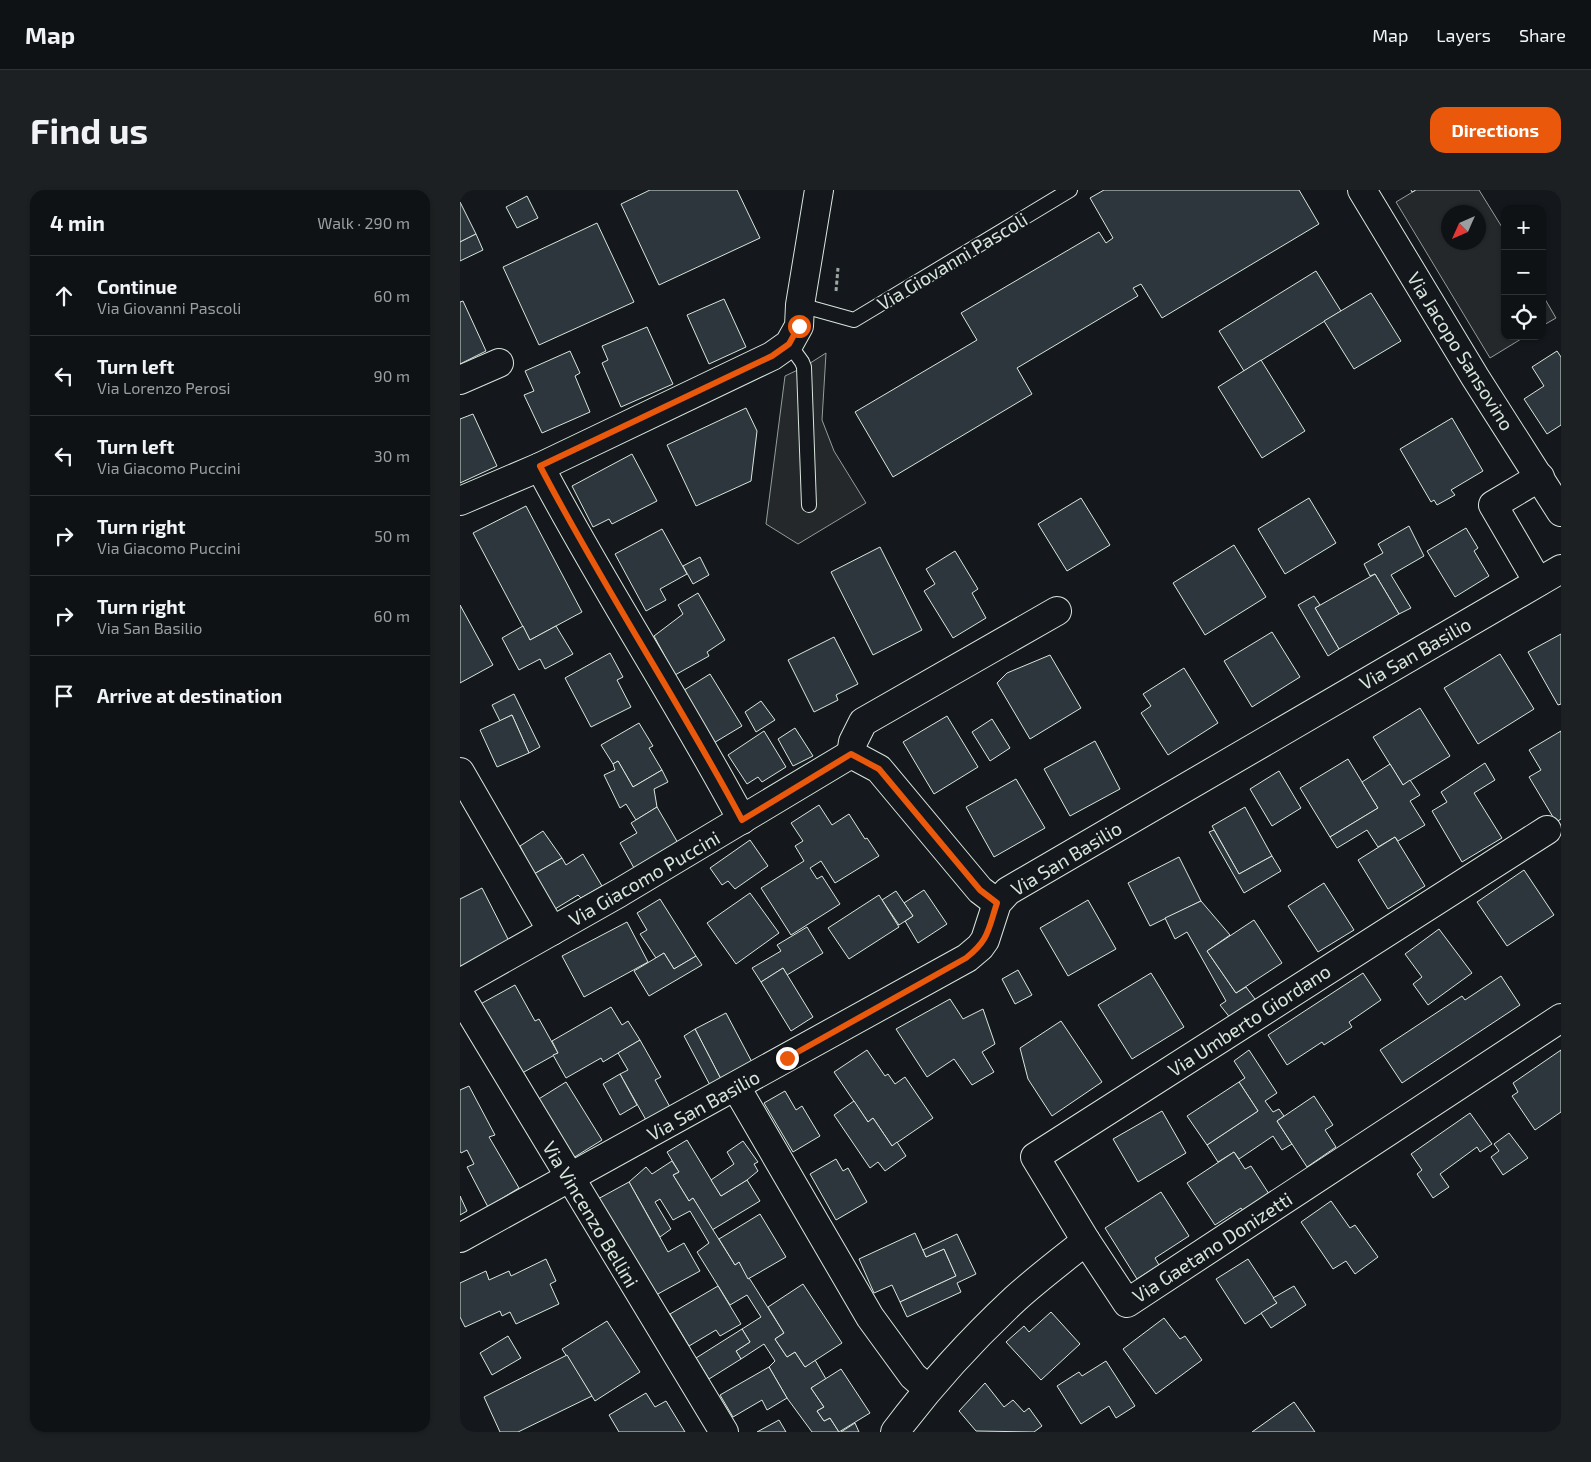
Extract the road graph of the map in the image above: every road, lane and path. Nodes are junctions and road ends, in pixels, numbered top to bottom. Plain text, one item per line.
1 (819, 190) edge
2 (1070, 190) edge
3 (1362, 190) edge
4 (800, 305) junction
5 (789, 344) junction
6 (499, 362) dead end
7 (460, 380) edge
8 (540, 466) junction
9 (1540, 477) junction
10 (460, 502) edge
11 (809, 505) dead end
12 (1561, 512) edge
13 (1550, 575) edge
14 (1057, 611) dead end
15 (851, 754) junction
16 (460, 772) edge
17 (742, 820) junction
18 (1546, 830) dead end
19 (997, 903) junction
20 (552, 932) junction
21 (460, 984) edge
22 (460, 995) edge
23 (1561, 1018) edge
24 (736, 1087) junction
25 (569, 1178) junction
26 (460, 1238) edge
27 (1086, 1241) junction
28 (928, 1389) junction
29 (724, 1432) edge
30 (895, 1432) edge

1 - 4 street
2 - 4 lane, Via Giovanni Pascoli
3 - 9 street, Via Jacopo Sansovino
4 - 5 street
5 - 8 street
5 - 11 lane
6 - 7 street
8 - 10 street
8 - 17 street
9 - 12 street, Via Jacopo Sansovino
9 - 13 street, Via San Basilio
13 - 19 street, Via San Basilio
14 - 15 street
15 - 17 street, Via Giacomo Puccini
15 - 19 street
16 - 20 street
17 - 20 street, Via Giacomo Puccini
18 - 27 street, Via Umberto Giordano
19 - 24 street, Via San Basilio
20 - 21 street, Via Giacomo Puccini
22 - 25 street, Via Vincenzo Bellini
23 - 27 street, Via Gaetano Donizetti
24 - 25 street, Via San Basilio
24 - 28 street
25 - 26 street, Via San Basilio
25 - 29 street, Via Vincenzo Bellini
27 - 28 street
28 - 30 street

